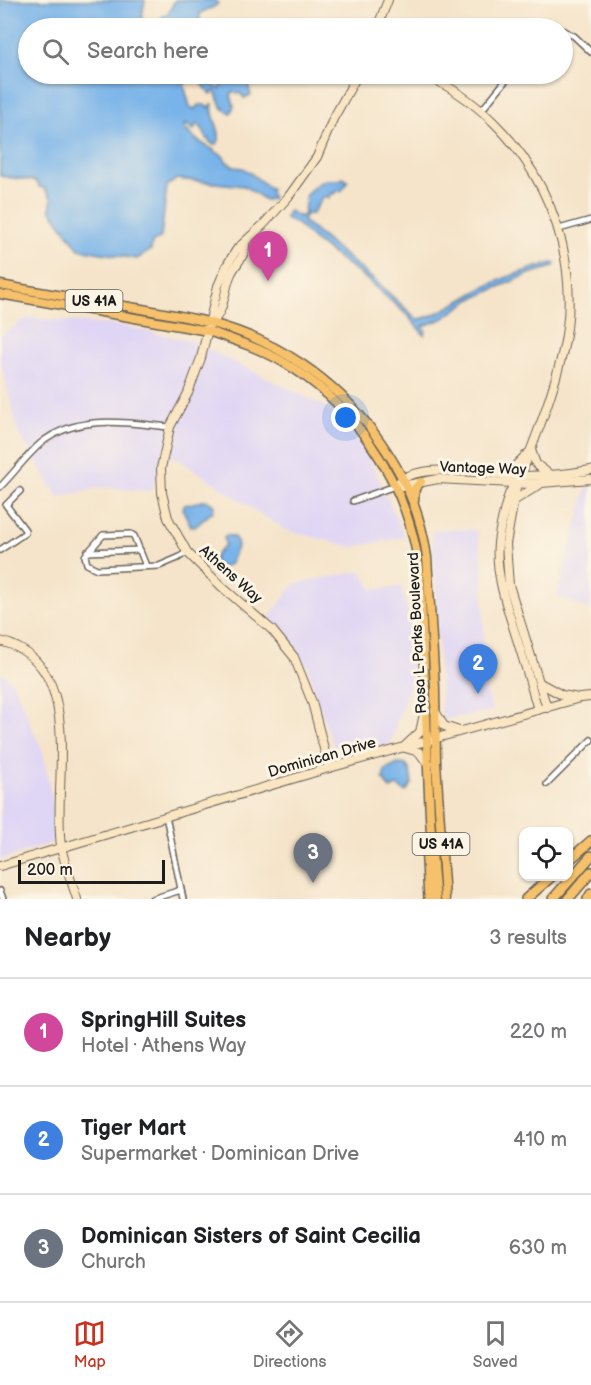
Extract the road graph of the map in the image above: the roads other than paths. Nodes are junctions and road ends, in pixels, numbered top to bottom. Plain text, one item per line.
1 (388, 0) edge
2 (381, 18) edge
3 (573, 36) edge
4 (591, 52) edge
5 (352, 84) edge
6 (446, 84) edge
7 (503, 84) edge
8 (481, 111) junction
9 (591, 220) edge
10 (559, 229) junction
11 (0, 285) edge
12 (0, 294) edge
13 (209, 327) junction
14 (171, 427) junction
15 (531, 448) junction
16 (591, 470) edge
17 (496, 474) junction
18 (550, 475) junction
19 (519, 479) junction
20 (591, 479) edge
21 (405, 482) junction
22 (421, 482) junction
23 (484, 482) junction
24 (543, 483) junction
25 (396, 486) junction
26 (0, 487) edge
27 (20, 491) dead end
28 (512, 500) junction
29 (353, 501) dead end
30 (6, 505) junction
31 (0, 509) edge
32 (415, 510) junction
33 (502, 544) junction
34 (0, 550) edge
35 (140, 550) junction
36 (87, 552) junction
37 (187, 552) junction
38 (146, 566) junction
39 (420, 586) junction
40 (433, 638) junction
41 (0, 641) edge
42 (526, 654) junction
43 (540, 684) junction
44 (425, 690) junction
45 (591, 697) edge
46 (580, 698) junction
47 (542, 709) junction
48 (435, 711) junction
49 (460, 731) junction
50 (432, 740) junction
51 (591, 740) edge
52 (403, 748) junction
53 (428, 764) junction
54 (329, 768) junction
55 (547, 784) dead end
56 (166, 816) junction
57 (429, 838) junction
58 (591, 841) edge
59 (61, 847) junction
60 (591, 856) edge
61 (573, 857) edge
62 (0, 866) edge
63 (591, 872) edge
64 (546, 881) edge
65 (181, 890) junction
66 (0, 891) edge
67 (591, 894) edge
68 (3, 899) edge
69 (77, 899) edge
70 (152, 899) edge
71 (183, 899) edge
72 (429, 899) edge
73 (436, 899) edge
74 (445, 899) edge
75 (526, 899) edge
76 (554, 899) edge
77 (568, 899) edge
78 (588, 899) edge

1 - 2 street
3 - 4 street
5 - 13 street, Athens Way
6 - 8 street
7 - 8 street
8 - 10 street
9 - 10 street
10 - 15 street
11 - 13 main road, Rosa L Parks Boulevard / US 41A
12 - 13 main road, Rosa L Parks Boulevard / US 41A
13 - 14 street, Athens Way
13 - 21 main road, Rosa L Parks Boulevard / US 41A
13 - 25 main road, Rosa L Parks Boulevard / US 41A
14 - 26 street
14 - 37 street, Athens Way
15 - 17 street
15 - 18 street
15 - 19 street
16 - 18 street, Vantage Way
17 - 19 street, Vantage Way
17 - 21 street, Vantage Way
18 - 19 street, Vantage Way
19 - 23 street, Vantage Way
19 - 24 street, Vantage Way
19 - 28 street
20 - 24 street, Vantage Way
21 - 22 street, Vantage Way
21 - 25 street
21 - 32 main road, Rosa L Parks Boulevard / US 41A
22 - 23 street, Vantage Way
22 - 32 main road
23 - 28 street
24 - 28 street
25 - 29 street
25 - 39 main road, Rosa L Parks Boulevard / US 41A
27 - 30 street
28 - 33 street
30 - 31 street
30 - 34 street
32 - 40 main road, Rosa L Parks Boulevard / US 41A
33 - 42 street
33 - 42 street
35 - 36 street
35 - 36 street
35 - 38 street
36 - 38 street
37 - 38 street
37 - 54 street, Athens Way
39 - 40 main road
39 - 44 main road, Rosa L Parks Boulevard / US 41A
40 - 48 main road, Rosa L Parks Boulevard / US 41A
41 - 59 street
42 - 43 street
42 - 47 street
43 - 46 street
43 - 47 street
44 - 50 main road, Rosa L Parks Boulevard / US 41A
44 - 52 street
45 - 46 street, Dominican Drive
46 - 47 street, Dominican Drive
47 - 49 street, Dominican Drive
48 - 49 street
48 - 50 main road, Rosa L Parks Boulevard / US 41A
49 - 50 street, Dominican Drive
50 - 52 street, Dominican Drive
50 - 53 main road, Rosa L Parks Boulevard / US 41A
50 - 74 main road, Rosa L Parks Boulevard / US 41A
51 - 55 street
52 - 53 street
52 - 54 street, Dominican Drive
53 - 57 main road, Rosa L Parks Boulevard / US 41A
54 - 56 street, Dominican Drive
56 - 59 street, Dominican Drive
56 - 65 street
57 - 72 highway
57 - 73 main road, Rosa L Parks Boulevard / US 41A
58 - 61 highway
59 - 62 street, Dominican Drive
59 - 69 street
60 - 76 highway
63 - 77 highway
64 - 75 highway
65 - 70 street
65 - 71 street
66 - 68 street
67 - 78 highway

